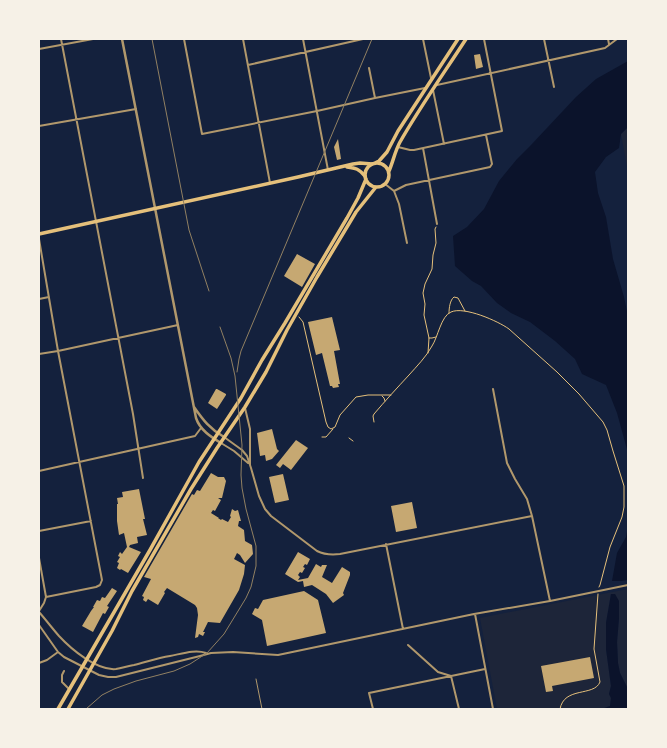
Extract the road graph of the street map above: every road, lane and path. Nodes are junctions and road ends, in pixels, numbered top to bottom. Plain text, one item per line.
1 (61, 39) edge
2 (93, 39) edge
3 (122, 39) edge
4 (184, 39) edge
5 (243, 39) edge
6 (303, 39) edge
7 (363, 39) edge
8 (423, 39) edge
9 (458, 39) edge
10 (466, 39) edge
11 (484, 39) edge
12 (544, 39) edge
13 (608, 39) edge
14 (617, 39) edge
15 (609, 44) junction
16 (62, 45) junction
17 (39, 49) edge
18 (306, 53) junction
19 (549, 60) junction
20 (248, 66) junction
21 (369, 68) dead end
22 (490, 72) junction
23 (431, 79) junction
24 (434, 87) junction
25 (427, 88) junction
26 (554, 88) dead end
27 (375, 98) junction
28 (136, 109) junction
29 (317, 111) junction
30 (77, 119) junction
31 (259, 123) junction
32 (39, 126) edge
33 (486, 135) junction
34 (444, 144) junction
35 (398, 147) junction
36 (423, 148) junction
37 (373, 164) junction
38 (344, 166) junction
39 (328, 170) junction
40 (389, 171) junction
41 (366, 177) junction
42 (429, 180) junction
43 (270, 183) junction
44 (385, 184) junction
45 (376, 187) junction
46 (394, 191) junction
47 (156, 208) junction
48 (96, 221) junction
49 (438, 224) joint
50 (39, 234) edge
51 (39, 240) edge
52 (407, 243) dead end
53 (49, 297) junction
54 (39, 299) edge
55 (465, 311) junction
56 (449, 313) junction
57 (296, 315) junction
58 (178, 325) junction
59 (437, 337) junction
60 (118, 338) junction
61 (429, 338) junction
62 (58, 351) junction
63 (428, 353) junction
64 (39, 354) edge
65 (493, 389) dead end
66 (381, 395) junction
67 (392, 395) junction
68 (385, 402) junction
69 (194, 406) junction
70 (245, 407) junction
71 (374, 422) dead end
72 (201, 428) junction
73 (333, 428) junction
74 (218, 433) junction
75 (322, 437) dead end
76 (224, 438) junction
77 (349, 438) dead end
78 (214, 439) junction
79 (353, 441) dead end
80 (221, 442) junction
81 (139, 449) junction
82 (79, 462) junction
83 (249, 464) junction
84 (251, 468) junction
85 (39, 471) edge
86 (143, 478) dead end
87 (532, 516) junction
88 (91, 522) junction
89 (39, 531) edge
90 (386, 544) junction
91 (39, 558) edge
92 (628, 585) edge
93 (599, 587) dead end
94 (598, 594) dead end
95 (46, 597) junction
96 (550, 601) junction
97 (39, 611) edge
98 (474, 614) junction
99 (39, 625) edge
100 (403, 629) junction
101 (408, 645) dead end
102 (58, 652) junction
103 (207, 653) junction
104 (87, 659) junction
105 (39, 664) edge
106 (94, 664) junction
107 (82, 667) junction
108 (485, 669) junction
109 (64, 671) dead end
110 (90, 671) junction
111 (451, 676) junction
112 (256, 680) dead end
113 (69, 689) junction
114 (58, 709) edge
115 (68, 709) edge
116 (262, 709) edge
117 (373, 709) edge
118 (459, 709) edge
119 (493, 709) edge
120 (560, 709) edge

1 - 16 street
2 - 16 street
3 - 28 street
4 - 31 street
5 - 20 street
6 - 18 street
7 - 18 street
8 - 23 street
9 - 23 main road
10 - 24 main road
11 - 22 street
12 - 19 street
13 - 15 street
14 - 15 street
15 - 19 street
16 - 17 street
16 - 30 street
18 - 20 street
18 - 29 street
19 - 22 street
19 - 26 street
20 - 31 street
21 - 27 street
22 - 24 street
22 - 33 street
23 - 25 main road
24 - 34 street
24 - 35 main road
25 - 27 street
25 - 37 main road
27 - 29 street
28 - 30 street
28 - 47 street
29 - 31 street
29 - 39 street
30 - 32 street
30 - 48 street
31 - 43 street
33 - 34 street
33 - 42 street
34 - 36 street
35 - 36 street
35 - 40 main road
36 - 42 street
37 - 38 main road
37 - 40 main road
37 - 41 main road
38 - 39 main road
38 - 41 main road
39 - 43 main road
40 - 44 main road
41 - 45 main road
41 - 74 main road
42 - 46 street
42 - 49 street
43 - 47 main road
44 - 45 main road
44 - 46 street
45 - 57 main road
46 - 52 street
47 - 48 main road
47 - 58 street
48 - 50 main road
48 - 60 street
49 - 61 path
51 - 53 street
53 - 54 street
53 - 62 street
55 - 56 path
55 - 56 path
55 - 93 path
56 - 59 path
57 - 70 main road
57 - 73 path
58 - 60 street
58 - 69 street
59 - 61 path
59 - 63 path
60 - 62 street
60 - 81 street
61 - 63 path
62 - 64 street
62 - 82 street
63 - 67 path
65 - 87 street
66 - 67 path
66 - 68 path
66 - 73 path
67 - 68 path
68 - 71 path
69 - 72 street
69 - 74 street
70 - 76 main road
70 - 84 street
72 - 78 street
72 - 81 street
73 - 75 path
74 - 76 street
74 - 78 main road
76 - 80 main road
76 - 83 street
77 - 79 path
78 - 80 street
78 - 104 main road
80 - 83 street
80 - 106 main road
81 - 82 street
81 - 86 street
82 - 85 street
82 - 88 street
83 - 84 street
84 - 90 street
87 - 90 street
87 - 96 street
88 - 89 street
88 - 95 street
90 - 100 street
91 - 95 street
92 - 96 street
94 - 120 path
95 - 97 street
96 - 98 street
97 - 104 street
98 - 100 street
98 - 108 street
99 - 102 street
100 - 103 street
101 - 111 street
102 - 105 street
102 - 107 street
103 - 106 street
103 - 110 street
104 - 106 street
104 - 107 main road
106 - 110 main road
107 - 110 street
107 - 113 main road
108 - 111 street
108 - 119 street
109 - 113 street
110 - 115 main road
111 - 117 street
111 - 118 street
112 - 116 lane
113 - 114 main road

